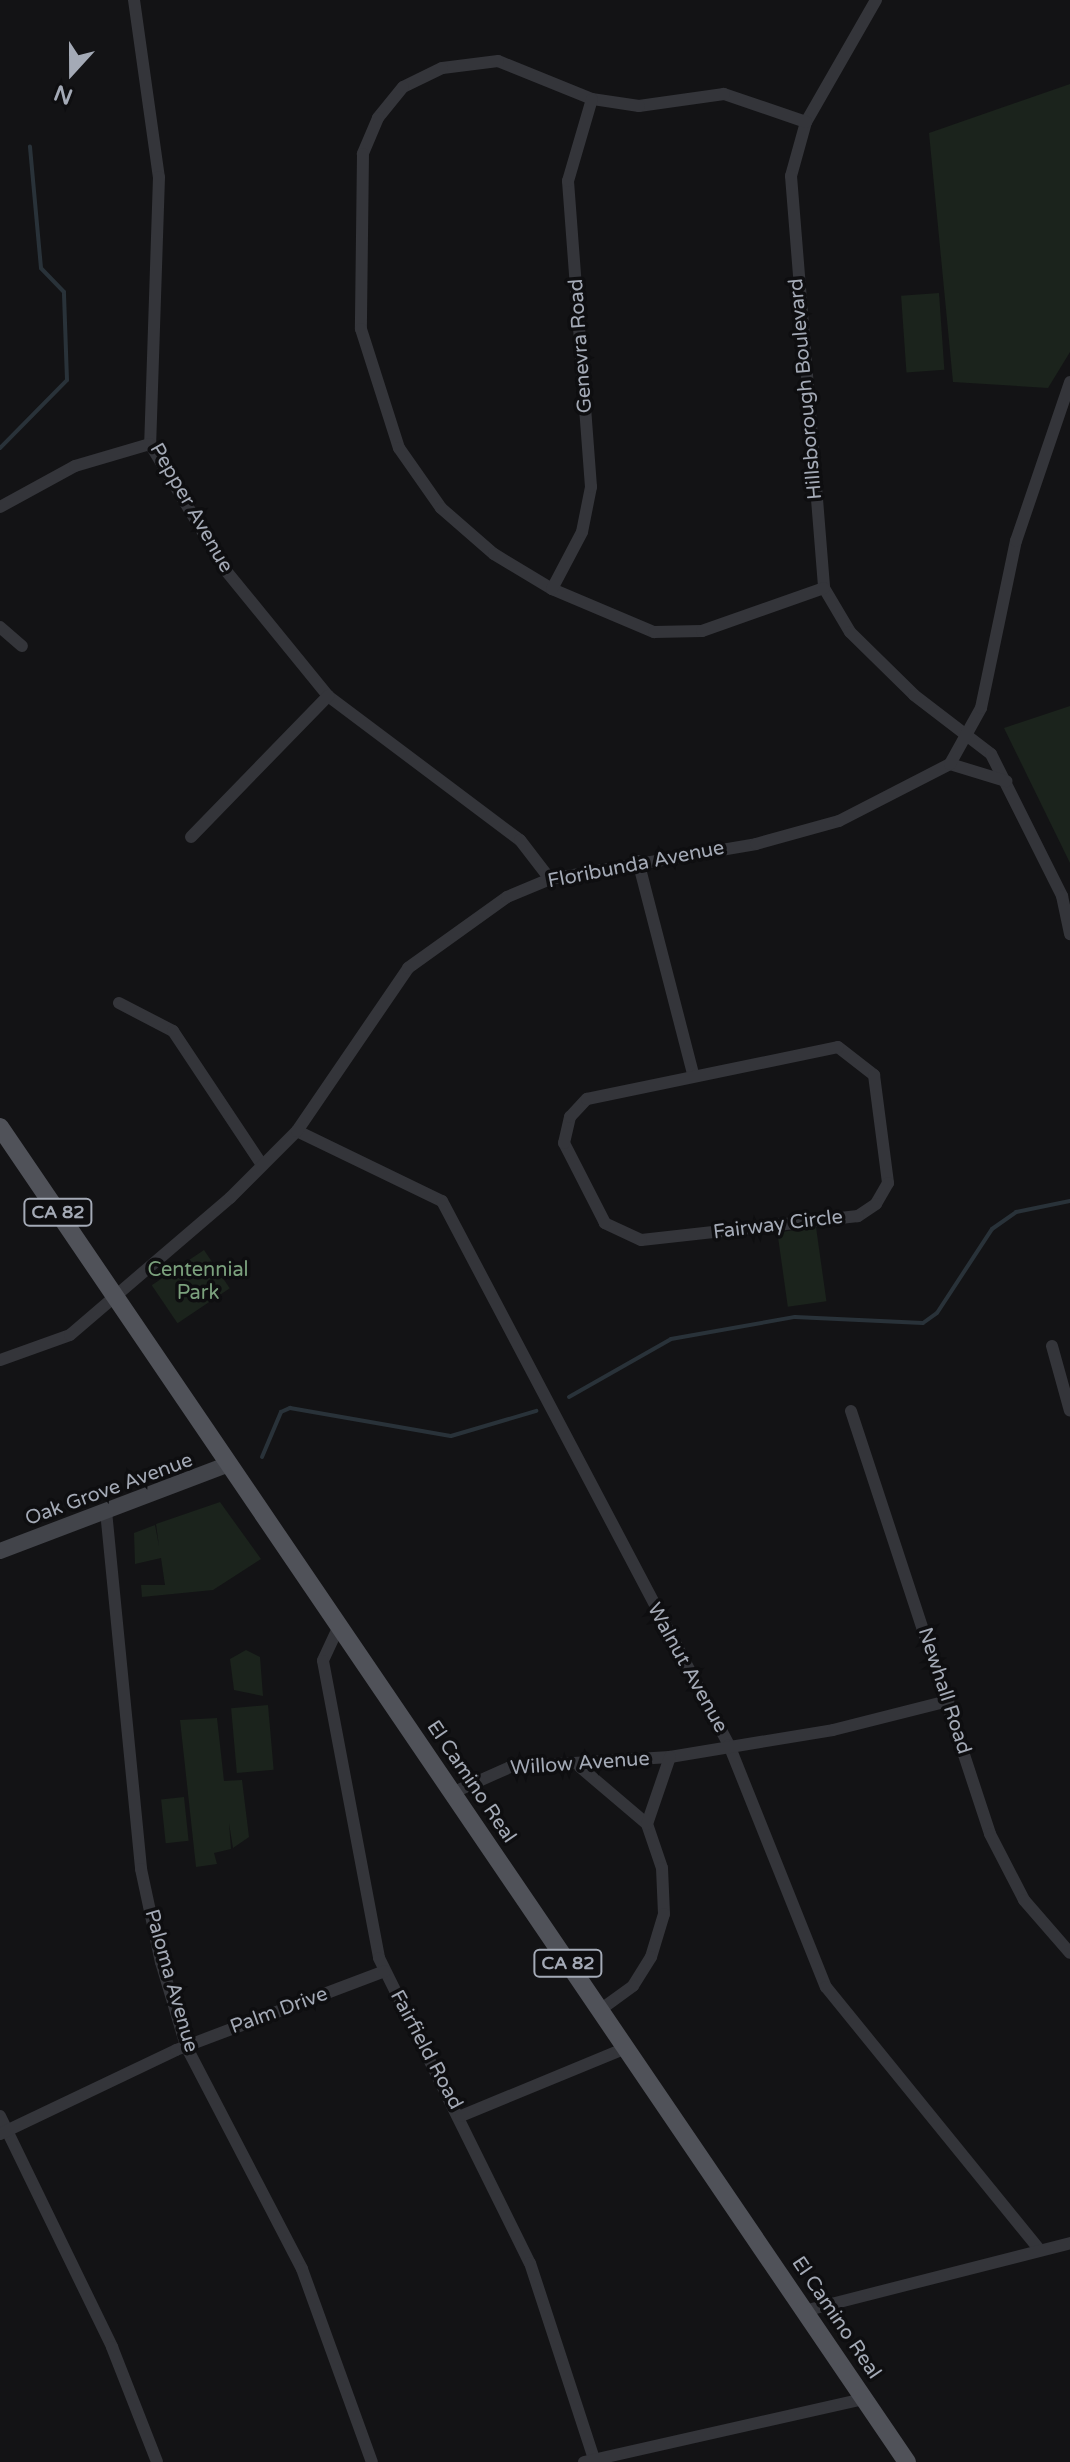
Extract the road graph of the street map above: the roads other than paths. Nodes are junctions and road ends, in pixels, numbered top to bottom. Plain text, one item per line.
1 (134, 0) edge
2 (876, 0) edge
3 (592, 99) junction
4 (806, 122) junction
5 (1070, 382) edge
6 (150, 444) junction
7 (0, 507) edge
8 (824, 588) junction
9 (552, 589) junction
10 (0, 627) edge
11 (22, 646) dead end
12 (328, 696) junction
13 (972, 734) junction
14 (950, 764) junction
15 (1006, 781) junction
16 (191, 837) dead end
17 (638, 861) junction
18 (550, 879) junction
19 (1070, 934) edge
20 (119, 1003) dead end
21 (693, 1073) junction
22 (0, 1127) edge
23 (297, 1131) junction
24 (262, 1165) junction
25 (116, 1298) junction
26 (1052, 1346) dead end
27 (0, 1360) edge
28 (851, 1411) dead end
29 (1070, 1411) edge
30 (229, 1464) junction
31 (106, 1511) junction
32 (0, 1551) edge
33 (339, 1626) junction
34 (948, 1701) junction
35 (729, 1745) junction
36 (670, 1757) junction
37 (580, 1767) junction
38 (452, 1793) junction
39 (647, 1824) junction
40 (1070, 1953) edge
41 (385, 1971) junction
42 (600, 2010) junction
43 (186, 2046) junction
44 (626, 2048) junction
45 (0, 2116) edge
46 (461, 2116) junction
47 (3, 2132) edge
48 (1070, 2243) edge
49 (1040, 2250) junction
50 (804, 2311) junction
51 (864, 2399) junction
52 (589, 2461) edge
53 (157, 2462) edge
54 (372, 2462) edge
55 (907, 2462) edge

1 - 6 street, Pepper Avenue
2 - 4 street, Hillsborough Boulevard
3 - 4 street
3 - 9 street, Genevra Road
3 - 9 street
4 - 8 street, Hillsborough Boulevard
5 - 13 street, Floribunda Avenue
6 - 7 street
6 - 12 street, Pepper Avenue
8 - 9 street
8 - 13 street, Hillsborough Boulevard
10 - 11 street
12 - 16 street
12 - 18 street, Pepper Avenue
13 - 14 street, Floribunda Avenue
13 - 15 street
14 - 15 street
14 - 17 street, Floribunda Avenue
15 - 19 street
17 - 18 street, Floribunda Avenue
17 - 21 street
18 - 23 street, Floribunda Avenue
20 - 24 street
21 - 21 street, Fairway Circle
22 - 25 main road, El Camino Real / CA 82
23 - 24 street, Floribunda Avenue
23 - 35 street, Walnut Avenue
24 - 25 street, Floribunda Avenue
25 - 27 street, Floribunda Avenue
25 - 30 main road, El Camino Real / CA 82
26 - 29 street
28 - 34 street, Newhall Road
30 - 31 street, Oak Grove Avenue
30 - 33 main road, El Camino Real / CA 82
31 - 32 street, Oak Grove Avenue
31 - 43 street, Paloma Avenue
33 - 38 main road, El Camino Real / CA 82
33 - 41 street, Fairfield Road
34 - 35 street, Willow Avenue
34 - 40 street, Newhall Road
35 - 36 street, Willow Avenue
35 - 49 street, Walnut Avenue
36 - 37 street, Willow Avenue
36 - 39 street
37 - 38 street, Willow Avenue
37 - 39 street
38 - 42 main road, El Camino Real / CA 82
39 - 42 street
41 - 43 street, Palm Drive
41 - 46 street, Fairfield Road
42 - 44 main road, El Camino Real / CA 82
43 - 47 street, Palm Drive
43 - 54 street, Paloma Avenue
44 - 46 street
44 - 50 main road, El Camino Real / CA 82
45 - 47 street
46 - 52 street, Fairfield Road
47 - 53 street
48 - 49 street
49 - 50 street
50 - 51 main road, El Camino Real / CA 82
51 - 52 street
51 - 55 main road, El Camino Real / CA 82

